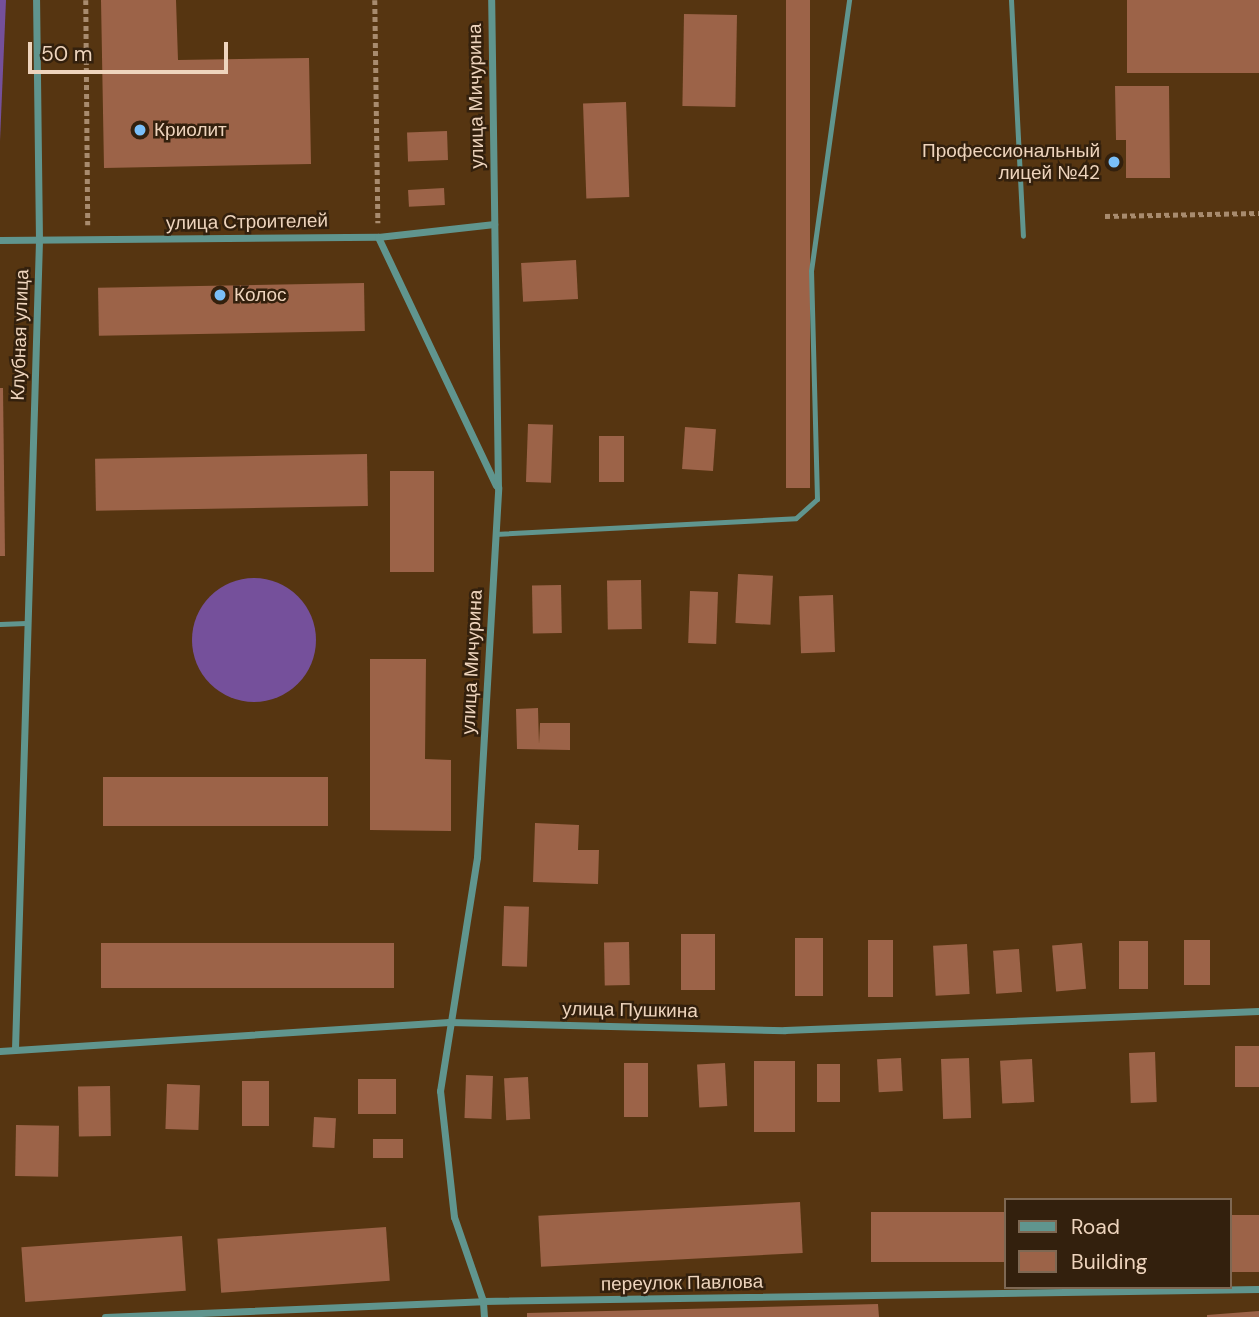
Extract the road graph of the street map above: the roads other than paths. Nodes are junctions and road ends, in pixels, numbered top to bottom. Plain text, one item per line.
1 (36, 0) edge
2 (491, 0) edge
3 (849, 0) edge
4 (1012, 0) edge
5 (494, 224) junction
6 (1023, 236) dead end
7 (378, 237) junction
8 (0, 240) edge
9 (38, 240) junction
10 (498, 488) junction
11 (495, 534) junction
12 (26, 623) junction
13 (0, 624) edge
14 (1259, 1011) edge
15 (449, 1022) junction
16 (15, 1049) junction
17 (0, 1051) edge
18 (1259, 1289) edge
19 (483, 1301) junction
20 (105, 1317) edge
21 (484, 1317) edge

1 - 9 street, Клубная улица
2 - 5 street, улица Мичурина
3 - 11 lane
4 - 6 lane
5 - 7 street, улица Строителей
5 - 10 street, улица Мичурина
7 - 9 street, улица Строителей
7 - 10 street
8 - 9 street, улица Строителей
9 - 12 street, Клубная улица
10 - 11 street, улица Мичурина
11 - 15 street, улица Мичурина
12 - 13 lane
12 - 16 street, Клубная улица
14 - 15 street, улица Пушкина
15 - 16 street, улица Пушкина
15 - 19 street, улица Мичурина
16 - 17 street, улица Пушкина
18 - 19 street, переулок Павлова
19 - 20 street, переулок Павлова
19 - 21 street, улица Мичурина

